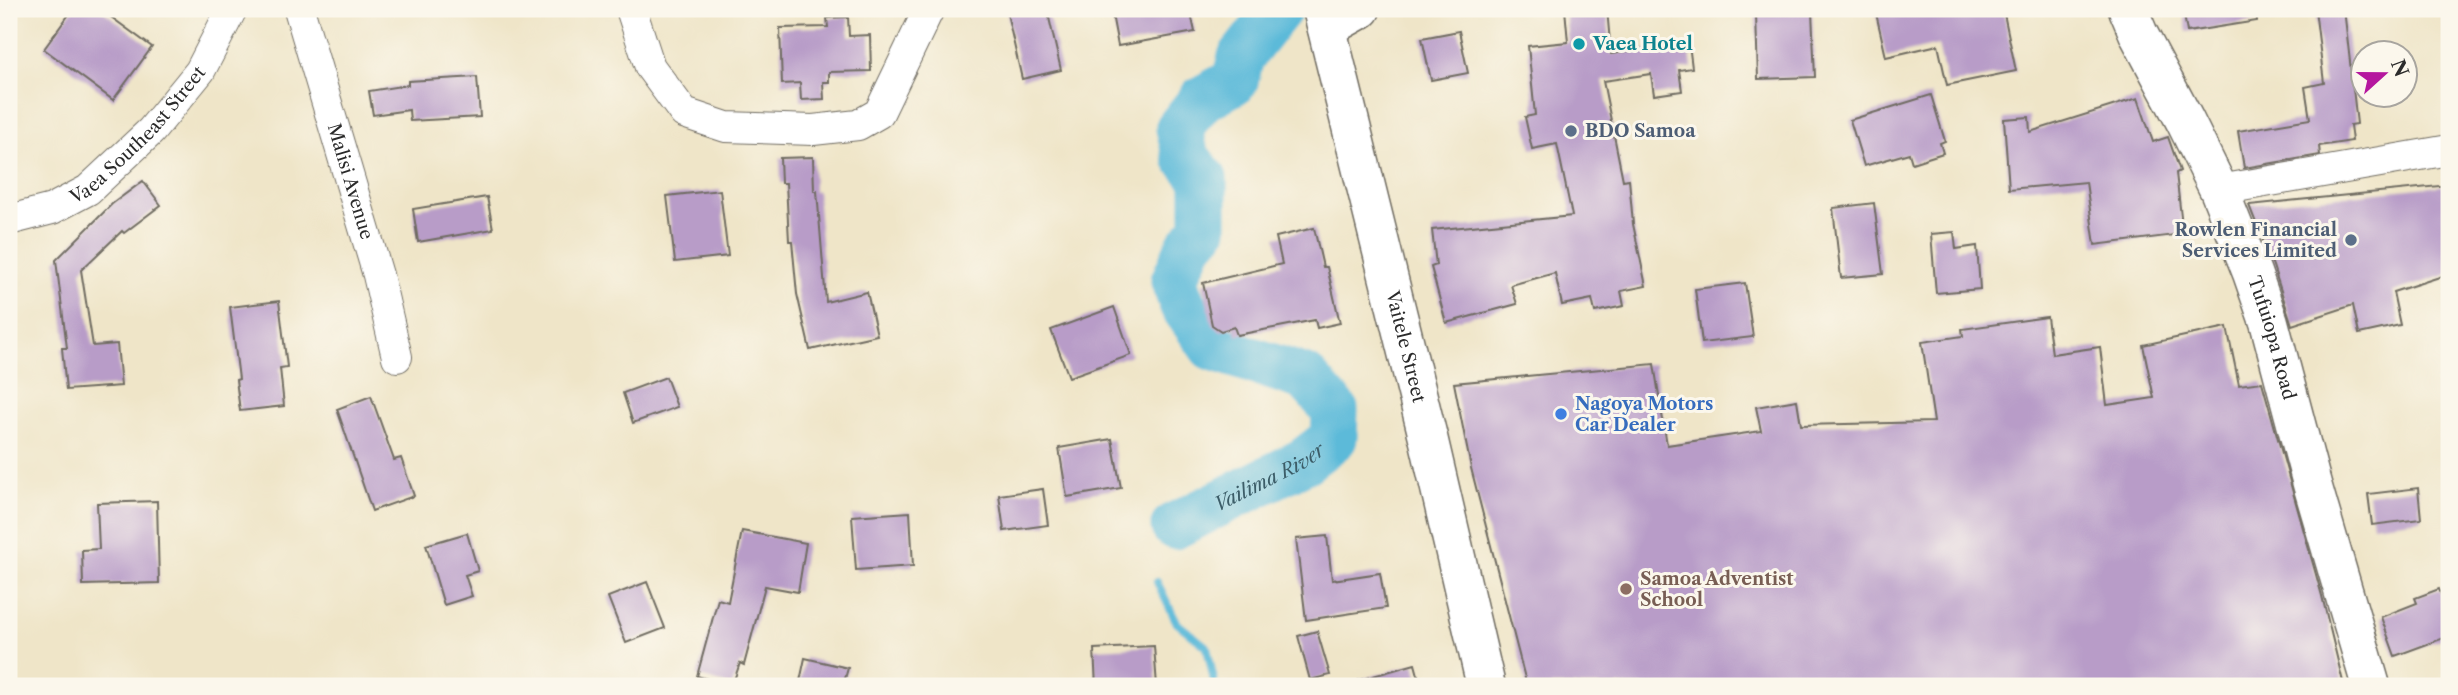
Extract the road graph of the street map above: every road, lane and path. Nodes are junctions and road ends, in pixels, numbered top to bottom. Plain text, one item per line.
1 (232, 9) edge
2 (299, 9) edge
3 (631, 9) edge
4 (929, 9) edge
5 (1361, 9) edge
6 (2128, 9) edge
7 (1324, 16) edge
8 (2449, 150) edge
9 (2219, 190) junction
10 (9, 220) edge
11 (397, 357) dead end
12 (1486, 686) edge
13 (2371, 686) edge

1 - 10 street, Vaea Southeast Street
2 - 11 street, Malisi Avenue
3 - 4 street
5 - 7 main road
6 - 9 main road, Tufuiopa Road
7 - 12 main road, Vaitele Street
8 - 9 street
9 - 13 main road, Tufuiopa Road

